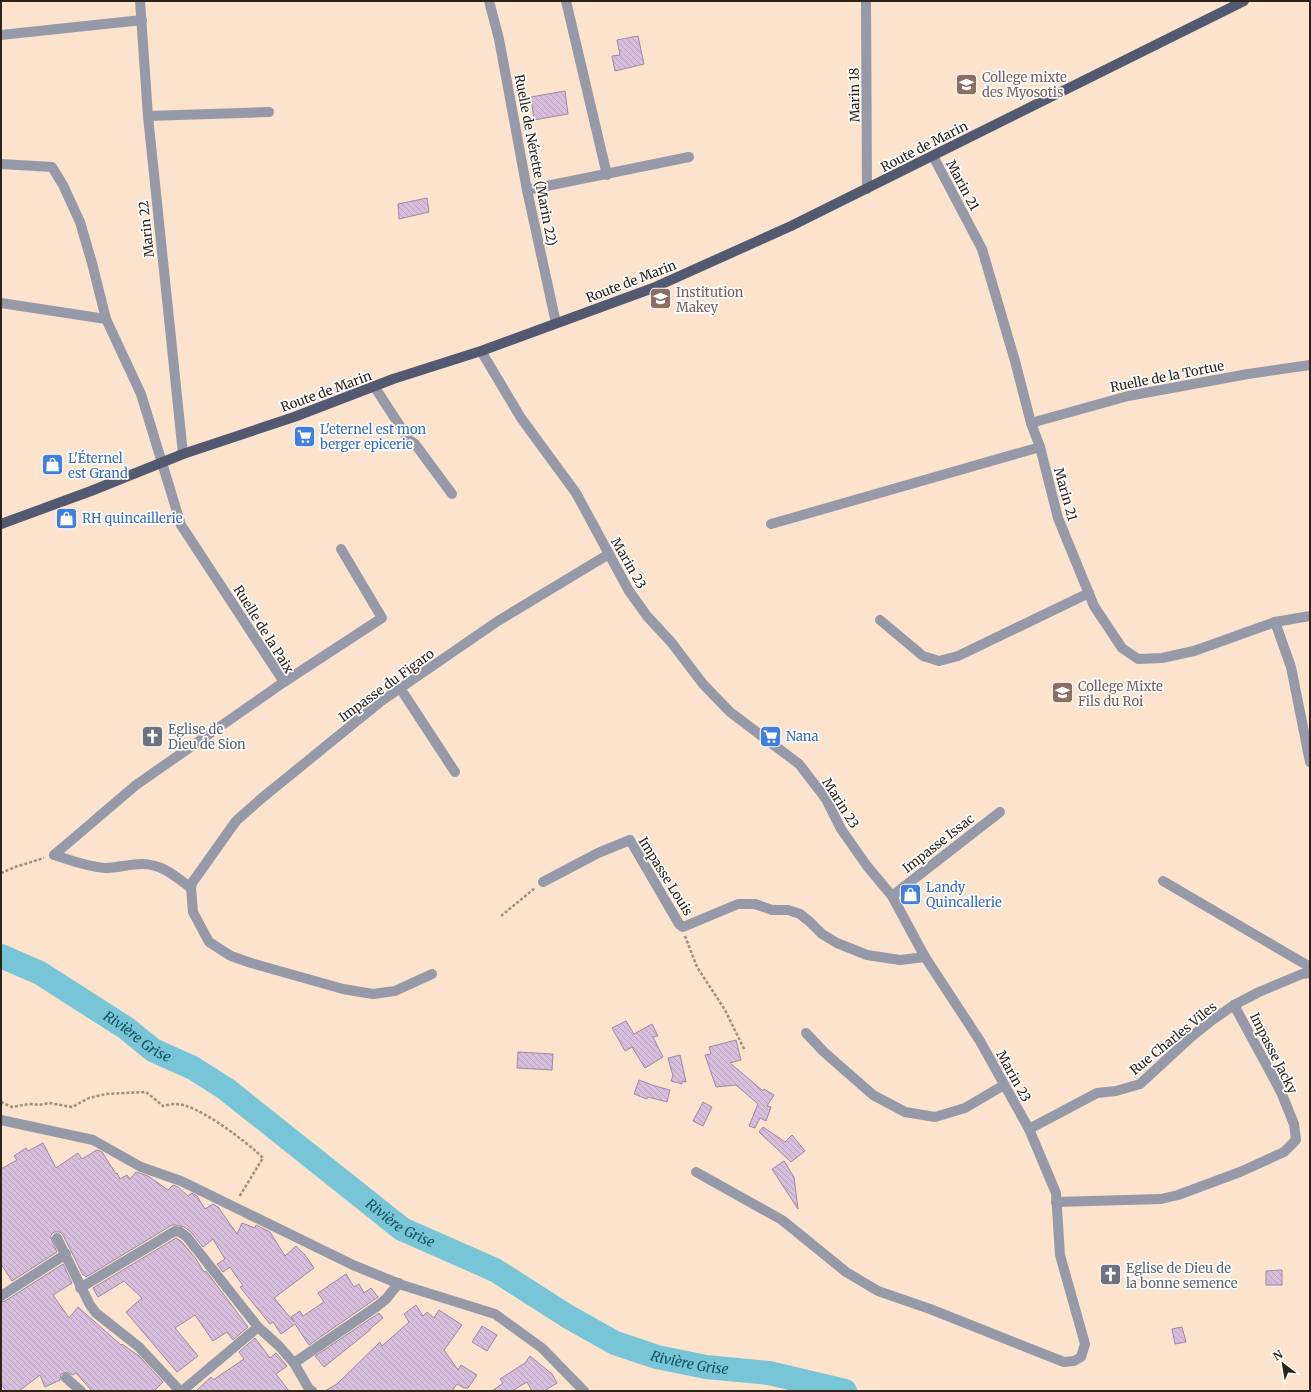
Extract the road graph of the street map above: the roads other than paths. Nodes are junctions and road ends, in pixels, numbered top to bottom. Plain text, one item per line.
1 (140, 1) edge
2 (489, 1) edge
3 (566, 1) edge
4 (866, 1) edge
5 (1244, 1) edge
6 (142, 20) junction
7 (1, 34) edge
8 (269, 112) dead end
9 (148, 116) junction
10 (933, 156) junction
11 (689, 157) dead end
12 (1, 164) edge
13 (607, 175) junction
14 (867, 189) junction
15 (527, 190) junction
16 (1, 303) edge
17 (106, 319) junction
18 (556, 323) junction
19 (481, 350) junction
20 (1310, 365) edge
21 (374, 386) junction
22 (1031, 423) junction
23 (1040, 448) junction
24 (182, 454) junction
25 (162, 462) junction
26 (452, 494) dead end
27 (1, 524) edge
28 (771, 524) dead end
29 (340, 549) dead end
30 (609, 554) junction
31 (1089, 593) junction
32 (1310, 616) edge
33 (880, 620) dead end
34 (1275, 622) junction
35 (284, 682) junction
36 (400, 688) junction
37 (1310, 762) edge
38 (455, 772) dead end
39 (1000, 812) dead end
40 (1164, 881) dead end
41 (543, 882) road end
42 (191, 888) junction
43 (892, 896) junction
44 (925, 957) junction
45 (1310, 967) edge
46 (1310, 973) edge
47 (432, 974) dead end
48 (1234, 1004) junction
49 (806, 1033) dead end
50 (1004, 1085) junction
51 (1, 1120) edge
52 (1029, 1129) junction
53 (696, 1172) dead end
54 (1056, 1202) junction
55 (57, 1238) dead end
56 (66, 1254) junction
57 (399, 1283) junction
58 (80, 1288) junction
59 (1, 1296) edge
60 (258, 1327) junction
61 (294, 1363) junction
62 (66, 1378) dead end
63 (82, 1391) edge
64 (181, 1391) edge
65 (312, 1391) edge
66 (584, 1391) edge

1 - 6 street, Marin 22
2 - 15 street, Ruelle de Nérette (Marin 22)
3 - 13 street
4 - 14 street, Marin 18
5 - 10 main road, Route de Marin
6 - 7 street
6 - 9 street, Marin 22
8 - 9 street
9 - 24 street, Marin 22
10 - 14 main road, Route de Marin
10 - 22 street, Marin 21
11 - 13 street
12 - 17 street, Ruelle de la Paix
13 - 15 street
14 - 18 main road, Route de Marin
15 - 18 street, Ruelle de Nérette (Marin 22)
16 - 17 street
17 - 25 street, Ruelle de la Paix
18 - 19 main road, Route de Marin
19 - 21 main road, Route de Marin
19 - 30 street, Marin 23
20 - 22 street, Ruelle de la Tortue
21 - 24 main road, Route de Marin
21 - 26 street
22 - 23 street, Marin 21
23 - 28 street
23 - 31 street, Marin 21
24 - 25 main road, Route de Marin
25 - 27 main road, Route de Marin
25 - 35 street, Ruelle de la Paix
29 - 35 street
30 - 36 street, Impasse du Figaro
30 - 43 street, Marin 23
31 - 33 street
31 - 34 street, Marin 21
32 - 34 street, Marin 21
34 - 37 street
35 - 42 street, Ruelle de la Paix
36 - 38 street
36 - 42 street, Impasse du Figaro
39 - 43 street, Impasse Issac
40 - 45 street
41 - 44 street, Impasse Louis
42 - 47 street
43 - 44 street, Marin 23
44 - 50 street, Marin 23
46 - 48 street, Rue Charles Viles
48 - 52 street, Rue Charles Viles
48 - 54 street, Impasse Jacky
49 - 50 street
50 - 52 street, Marin 23
51 - 57 street
52 - 54 street, Marin 23
53 - 54 street, Marin 23
55 - 56 street
56 - 58 street
56 - 59 street
57 - 61 street
57 - 66 street
58 - 60 street
58 - 64 street
60 - 61 street
60 - 64 street
61 - 65 street
62 - 63 street

